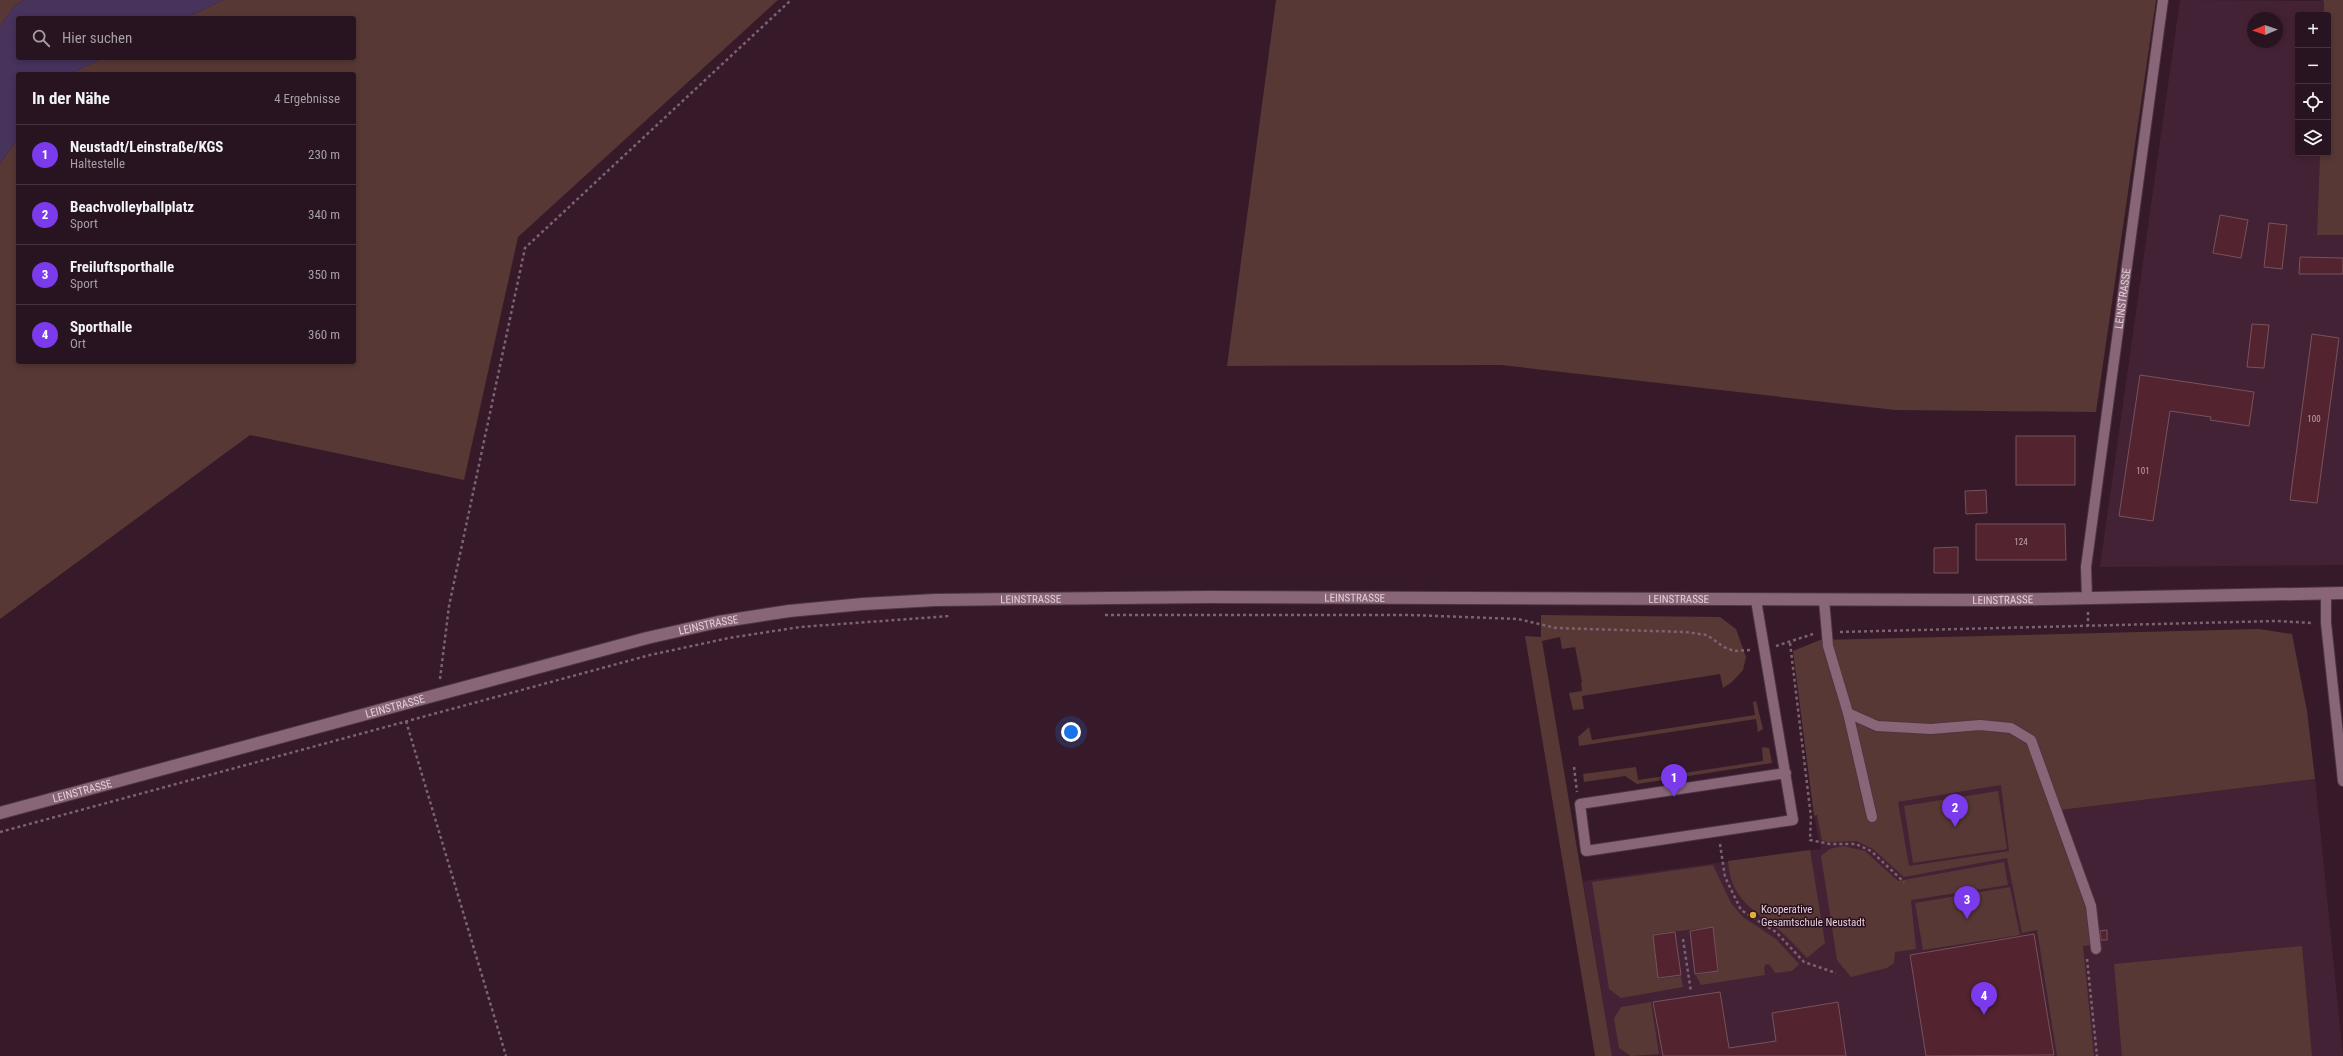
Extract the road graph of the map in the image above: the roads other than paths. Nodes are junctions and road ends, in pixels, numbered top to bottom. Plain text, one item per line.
1 (2163, 0) edge
2 (2326, 593) junction
3 (2343, 593) edge
4 (2087, 598) junction
5 (1756, 600) junction
6 (1824, 600) junction
7 (1848, 713) junction
8 (1786, 773) junction
9 (2343, 781) edge
10 (0, 813) edge
11 (1872, 817) dead end
12 (2096, 949) road end

1 - 4 lane, LEINSTRASSE
2 - 3 main road, LEINSTRASSE
2 - 4 main road, LEINSTRASSE
2 - 9 lane
4 - 6 main road, LEINSTRASSE
5 - 6 main road, LEINSTRASSE
5 - 8 lane
5 - 10 main road, LEINSTRASSE
6 - 7 lane
7 - 11 lane
7 - 12 lane
8 - 8 lane

